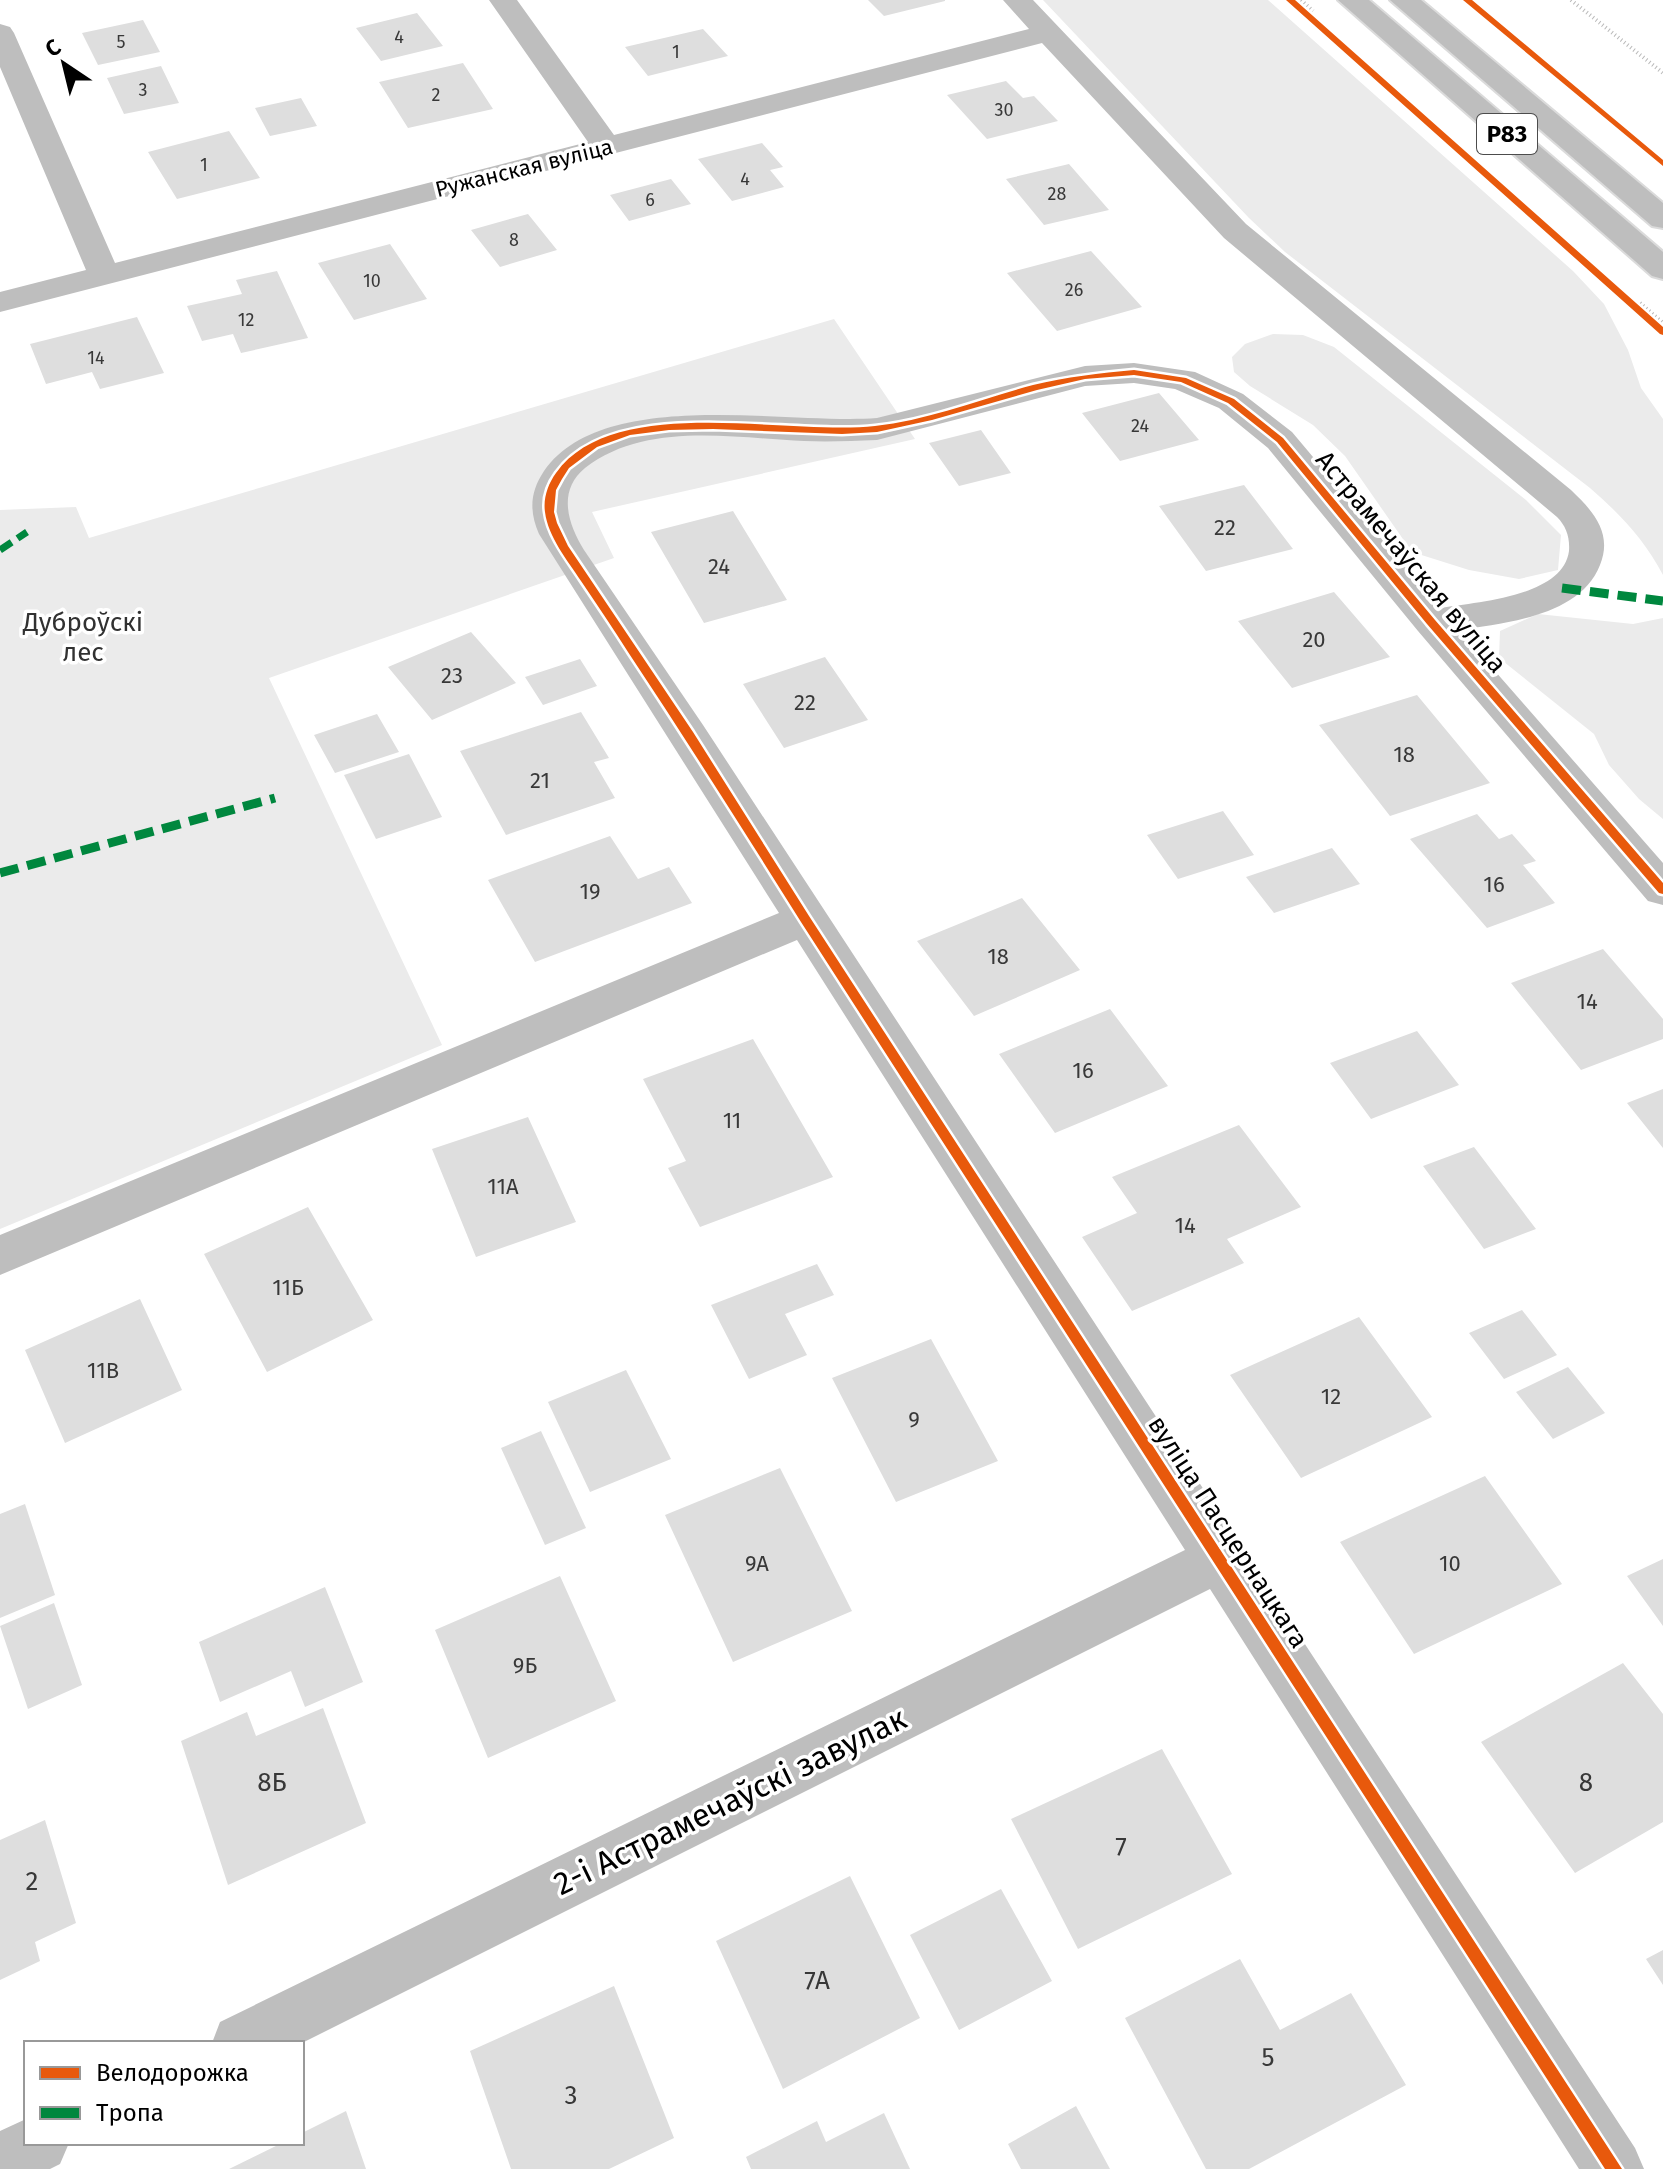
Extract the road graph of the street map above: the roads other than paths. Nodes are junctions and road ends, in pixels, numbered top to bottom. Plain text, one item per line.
1 (503, 0) edge
2 (1017, 0) edge
3 (1352, 0) edge
4 (1404, 0) edge
5 (0, 33) edge
6 (1048, 33) junction
7 (606, 146) junction
8 (1663, 219) edge
9 (1663, 269) edge
10 (105, 276) junction
11 (0, 302) edge
12 (1431, 622) junction
13 (1663, 890) edge
14 (805, 919) junction
15 (0, 1256) edge
16 (1219, 1559) junction
17 (245, 2041) edge
18 (35, 2145) edge
19 (0, 2162) edge
20 (1614, 2169) edge

1 - 7 main road
2 - 6 main road, Астрамечаўская вуліца
3 - 9 main road, Р83
4 - 8 main road, Р83
5 - 10 main road
6 - 7 main road, Ружанская вуліца
6 - 12 main road, Астрамечаўская вуліца
7 - 10 main road, Ружанская вуліца
10 - 11 main road, Ружанская вуліца
12 - 13 main road, Астрамечаўская вуліца
12 - 14 main road, Астрамечаўская вуліца
14 - 15 main road
14 - 16 main road, вуліца Пасцернацкага
16 - 17 main road, 2-і Астрамечаўскі завулак
16 - 20 main road, вуліца Пасцернацкага
18 - 19 main road

